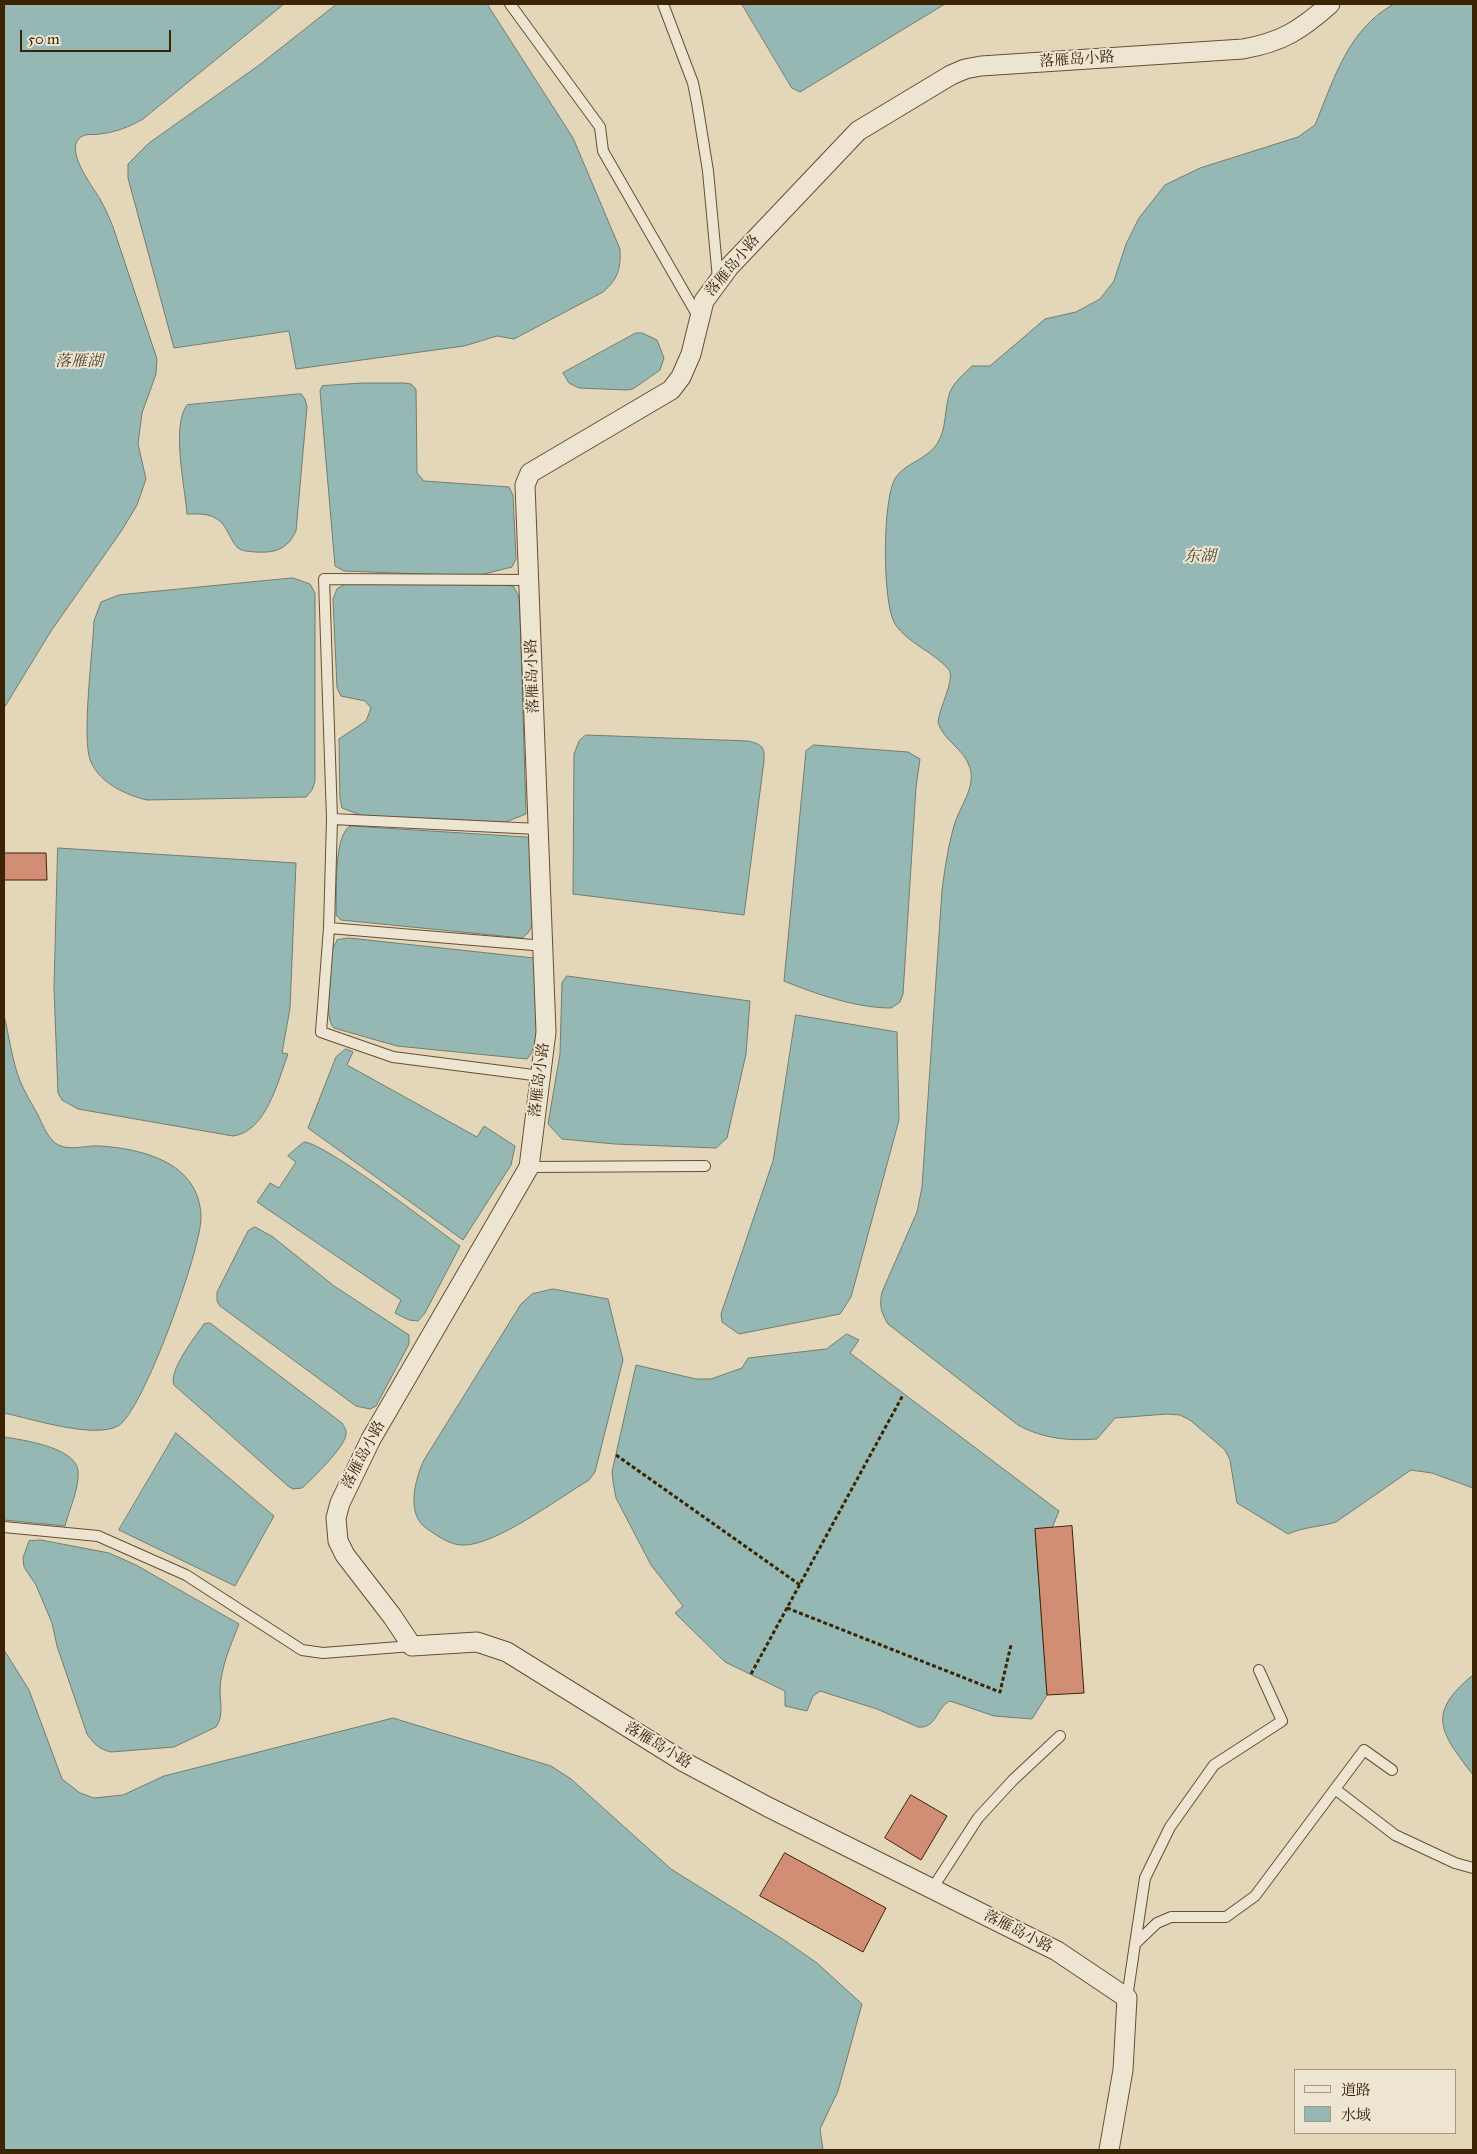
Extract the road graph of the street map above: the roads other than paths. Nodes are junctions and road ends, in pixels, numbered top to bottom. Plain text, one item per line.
1 (510, 4) edge
2 (663, 4) edge
3 (1330, 4) edge
4 (718, 279) junction
5 (699, 318) junction
6 (529, 580) junction
7 (332, 819) junction
8 (538, 829) junction
9 (329, 928) junction
10 (544, 946) junction
11 (541, 1076) junction
12 (705, 1166) dead end
13 (529, 1168) junction
14 (4, 1527) edge
15 (412, 1646) junction
16 (1259, 1670) dead end
17 (1060, 1736) dead end
18 (1392, 1770) dead end
19 (1335, 1789) junction
20 (1473, 1868) edge
21 (932, 1889) junction
22 (1135, 1944) junction
23 (1127, 1998) junction
24 (1109, 2150) edge

1 - 5 lane
2 - 4 lane
3 - 4 street, 落雁岛小路
4 - 5 street, 落雁岛小路
5 - 6 street, 落雁岛小路
6 - 7 lane
6 - 8 street, 落雁岛小路
7 - 8 lane
7 - 9 lane
8 - 10 street, 落雁岛小路
9 - 10 lane
9 - 11 lane
10 - 11 street, 落雁岛小路
11 - 13 street, 落雁岛小路
12 - 13 lane
13 - 15 street, 落雁岛小路
14 - 15 lane
15 - 21 street, 落雁岛小路
16 - 22 lane
17 - 21 lane
18 - 19 lane
19 - 20 lane
19 - 22 lane
21 - 23 street, 落雁岛小路
22 - 23 lane
23 - 24 street

